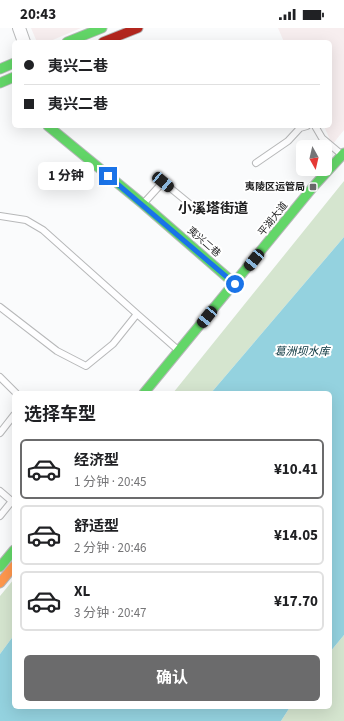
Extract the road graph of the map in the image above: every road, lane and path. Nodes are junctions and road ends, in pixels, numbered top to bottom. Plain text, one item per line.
1 (19, 28) edge
2 (102, 28) edge
3 (138, 28) edge
4 (23, 40) edge
5 (72, 40) edge
6 (108, 40) edge
7 (12, 65) edge
8 (0, 69) edge
9 (12, 78) edge
10 (0, 83) edge
11 (50, 128) edge
12 (300, 128) edge
13 (316, 128) edge
14 (343, 154) edge
15 (256, 162) dead end
16 (344, 165) edge
17 (334, 177) dead end
18 (143, 204) junction
19 (196, 209) dead end
20 (0, 216) edge
21 (235, 284) junction
22 (0, 307) edge
23 (137, 314) junction
24 (180, 351) junction
25 (0, 377) edge
26 (14, 391) edge
27 (146, 391) edge
28 (12, 418) edge
29 (0, 433) edge
30 (0, 491) edge
31 (12, 501) edge
32 (12, 503) edge
33 (0, 516) edge
34 (12, 552) edge
35 (0, 567) edge
36 (12, 568) edge
37 (0, 583) edge

1 - 4 street
2 - 5 main road
3 - 6 main road
7 - 8 main road
9 - 10 main road
11 - 18 main road, 夷兴二巷
12 - 15 lane
13 - 14 lane
14 - 21 main road, 平湖大道
16 - 17 main road
18 - 19 lane
18 - 21 main road, 夷兴二巷
20 - 23 lane
21 - 24 main road, 平湖大道
22 - 23 lane
23 - 24 lane
24 - 27 main road, 平湖大道
25 - 26 lane
28 - 29 lane
30 - 31 lane
32 - 33 lane
34 - 35 main road
36 - 37 main road

